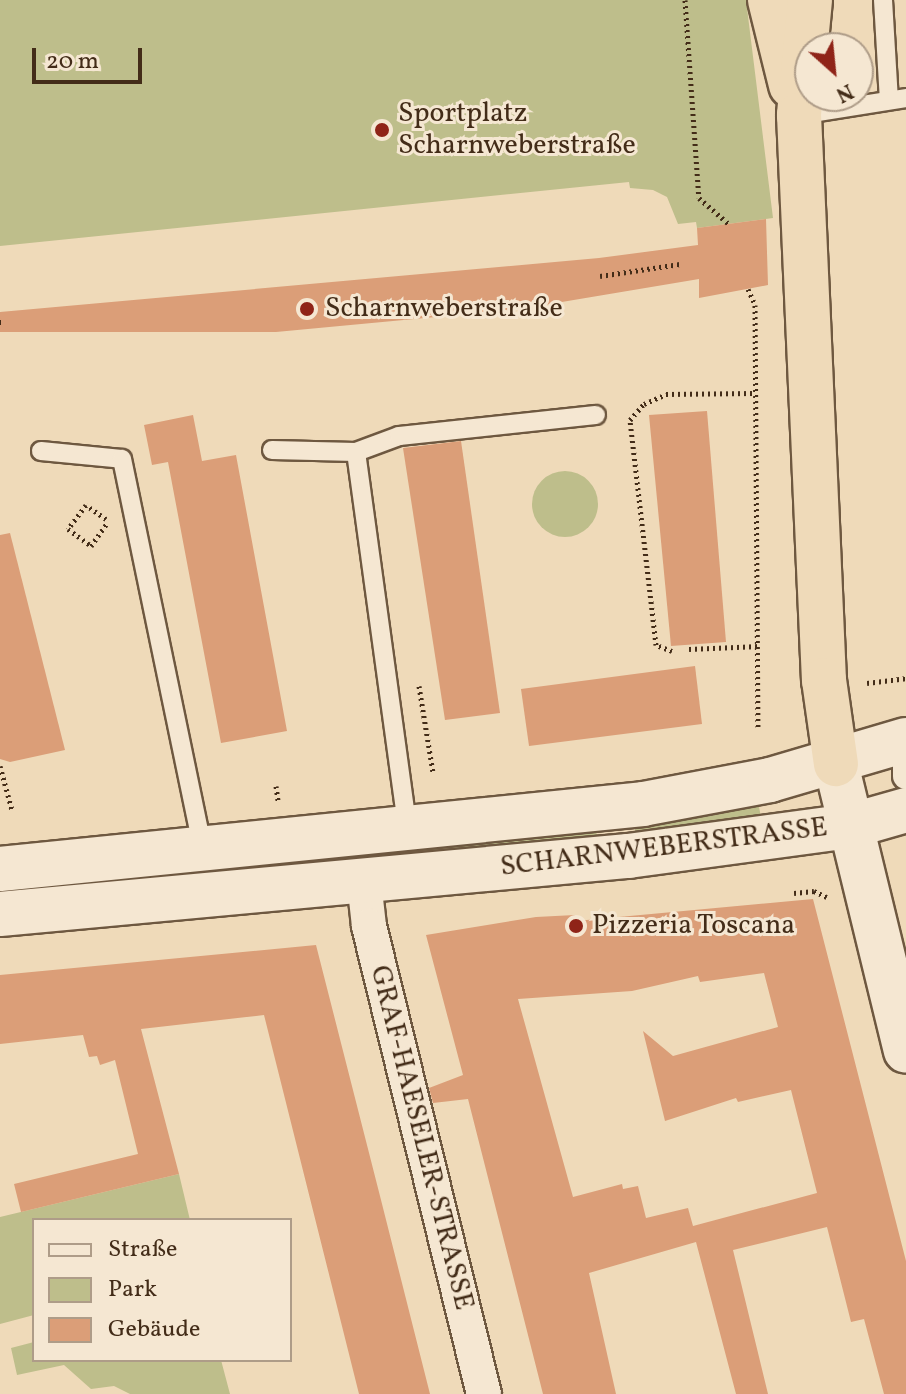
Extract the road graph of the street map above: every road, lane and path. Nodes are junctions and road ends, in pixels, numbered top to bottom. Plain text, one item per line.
1 (685, 0) edge
2 (770, 0) edge
3 (810, 0) edge
4 (883, 0) edge
5 (897, 99) edge
6 (799, 115) junction
7 (729, 224) dead end
8 (680, 264) dead end
9 (600, 276) dead end
10 (748, 289) dead end
11 (755, 393) junction
12 (596, 415) dead end
13 (272, 450) dead end
14 (41, 451) dead end
15 (356, 452) junction
16 (134, 516) junction
17 (108, 521) junction
18 (760, 646) junction
19 (689, 649) dead end
20 (672, 651) dead end
21 (906, 678) edge
22 (867, 683) dead end
23 (419, 686) dead end
24 (758, 727) dead end
25 (906, 740) edge
26 (836, 764) junction
27 (906, 765) edge
28 (0, 766) edge
29 (433, 772) dead end
30 (906, 776) edge
31 (12, 810) dead end
32 (906, 810) edge
33 (850, 826) junction
34 (408, 830) junction
35 (203, 849) junction
36 (0, 869) edge
37 (364, 881) junction
38 (794, 893) dead end
39 (834, 895) dead end
40 (0, 914) edge
41 (906, 1051) edge
42 (484, 1394) edge

1 - 7 path
2 - 6 highway
3 - 6 highway
4 - 5 lane
5 - 6 lane
6 - 26 highway
8 - 9 path
10 - 11 path
11 - 18 path
11 - 20 path
12 - 15 lane
13 - 15 lane
14 - 16 lane
15 - 34 lane
16 - 17 path
16 - 35 lane
17 - 17 path
18 - 19 path
18 - 24 path
21 - 22 path
23 - 29 path
25 - 26 main road, SCHARNWEBERSTRASSE
26 - 33 main road, SCHARNWEBERSTRASSE
26 - 34 main road, SCHARNWEBERSTRASSE
27 - 30 street
28 - 31 path
32 - 33 main road, SCHARNWEBERSTRASSE
33 - 37 main road, SCHARNWEBERSTRASSE
33 - 41 main road
34 - 35 main road, SCHARNWEBERSTRASSE
35 - 36 main road, SCHARNWEBERSTRASSE
37 - 40 main road, SCHARNWEBERSTRASSE
37 - 42 street, GRAF-HAESELER-STRASSE
38 - 39 path

